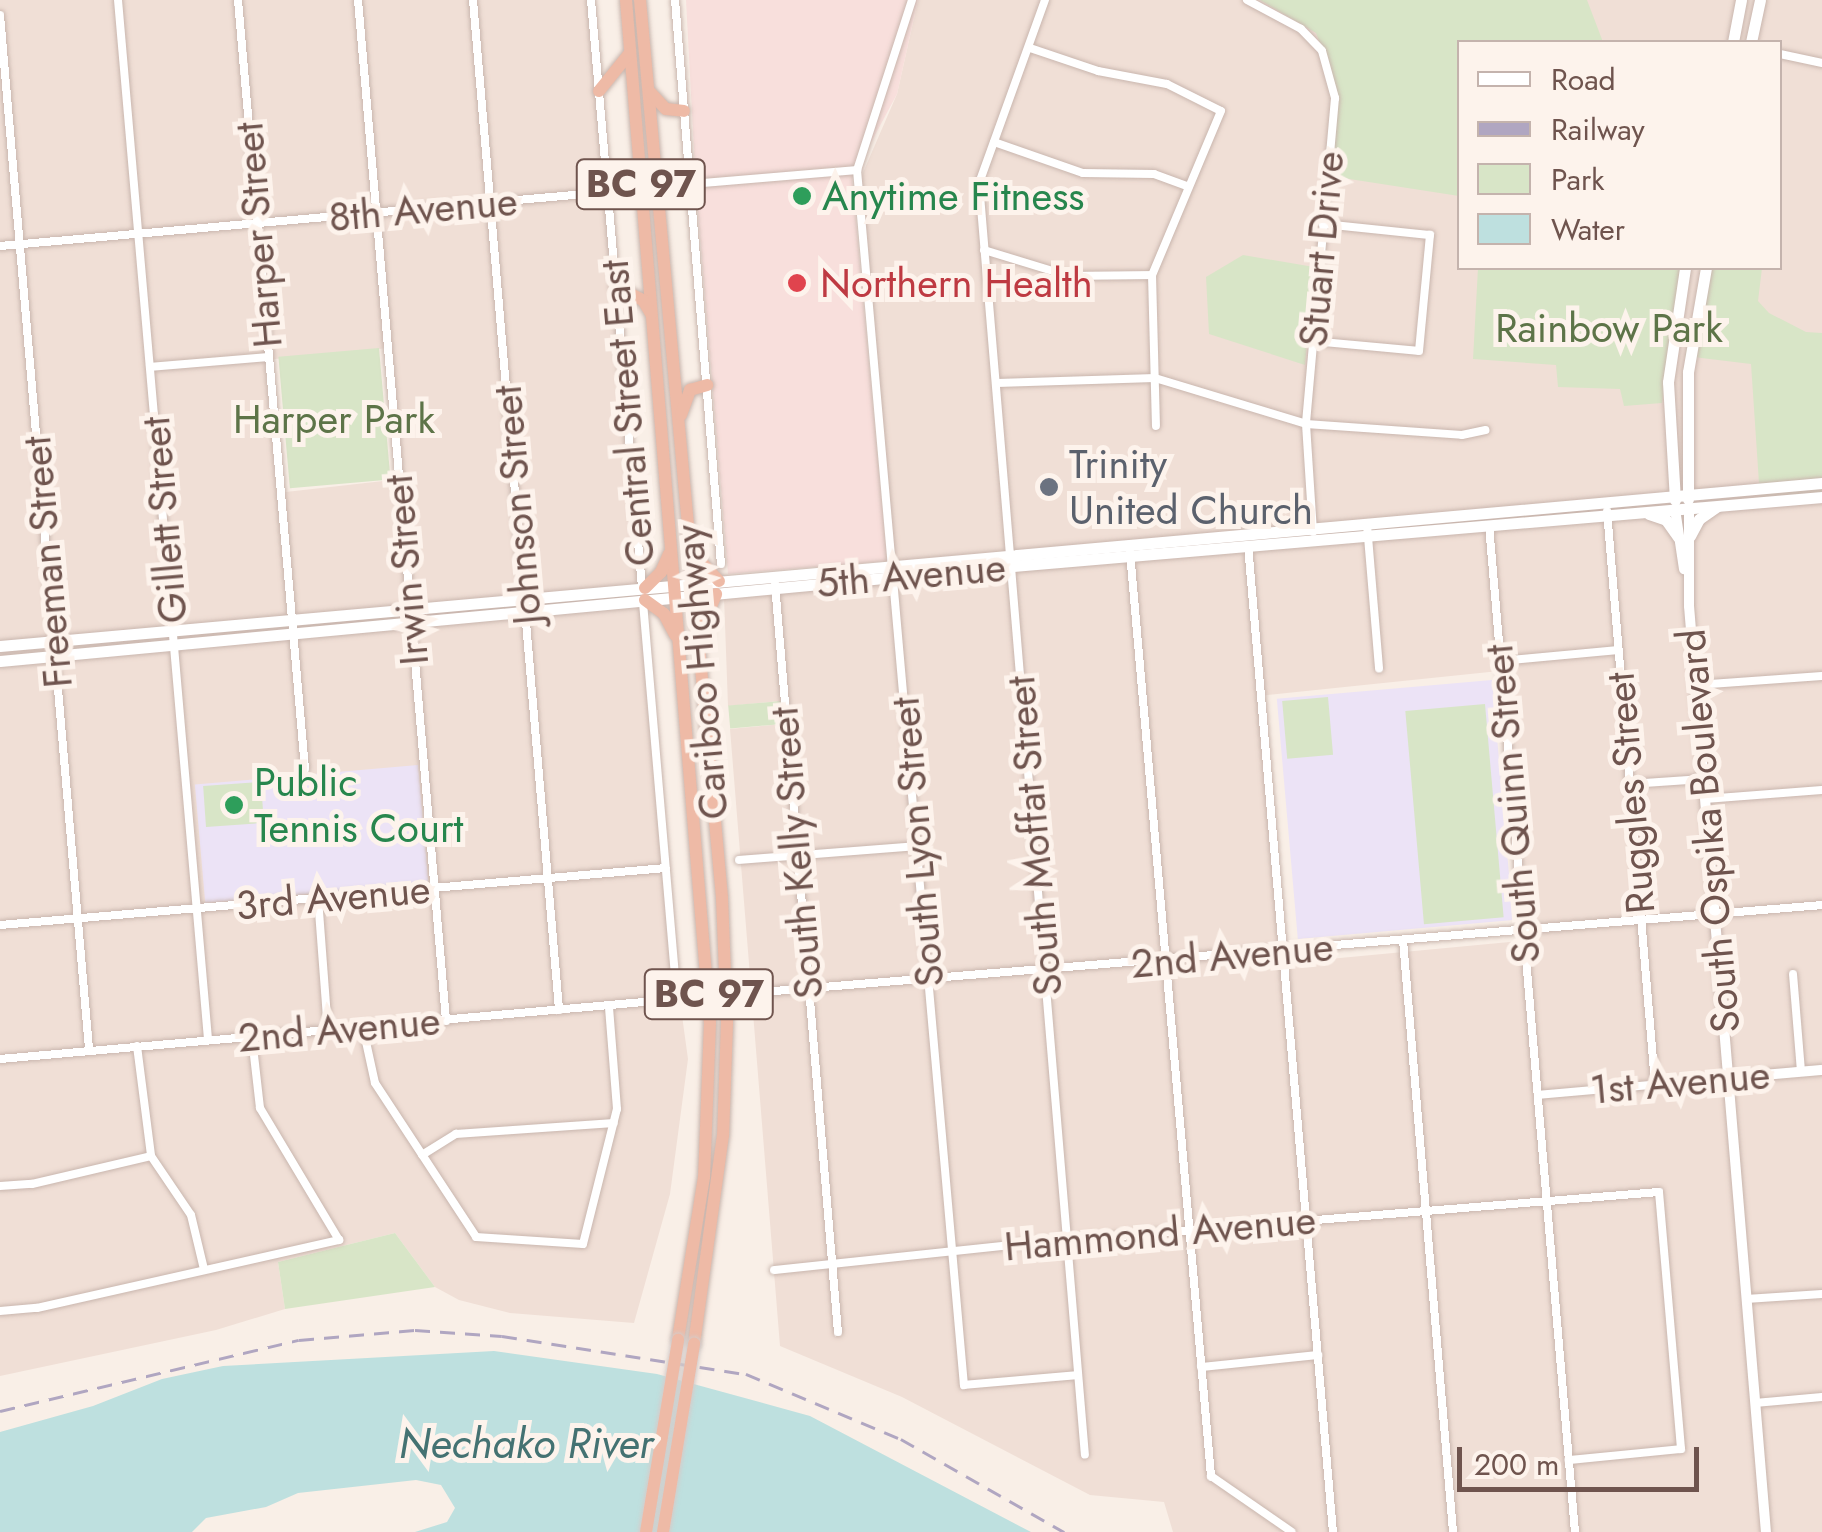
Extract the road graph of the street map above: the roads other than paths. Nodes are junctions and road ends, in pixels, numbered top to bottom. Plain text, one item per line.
1 (118, 0) edge
2 (238, 0) edge
3 (358, 0) edge
4 (473, 0) edge
5 (591, 0) edge
6 (626, 0) edge
7 (640, 0) edge
8 (675, 0) edge
9 (912, 0) edge
10 (1045, 0) edge
11 (1247, 0) edge
12 (1741, 0) edge
13 (1760, 0) edge
14 (0, 15) edge
15 (1732, 40) edge
16 (1751, 40) edge
17 (1030, 48) junction
18 (630, 52) junction
19 (1782, 54) edge
20 (1822, 63) edge
21 (648, 88) junction
22 (599, 91) junction
23 (684, 111) junction
24 (994, 142) junction
25 (857, 170) junction
26 (691, 184) junction
27 (1189, 187) junction
28 (608, 192) junction
29 (490, 204) junction
30 (375, 214) junction
31 (256, 224) junction
32 (1323, 224) junction
33 (138, 235) junction
34 (19, 245) junction
35 (0, 246) edge
36 (984, 250) junction
37 (1685, 270) edge
38 (1706, 270) edge
39 (1152, 275) junction
40 (616, 287) junction
41 (652, 316) junction
42 (1312, 342) junction
43 (268, 357) junction
44 (150, 367) junction
45 (1154, 378) junction
46 (997, 383) junction
47 (707, 385) junction
48 (659, 393) junction
49 (1306, 424) junction
50 (1156, 426) dead end
51 (679, 427) junction
52 (1484, 430) dead end
53 (1687, 466) junction
54 (1672, 468) junction
55 (1822, 483) edge
56 (1724, 492) junction
57 (1822, 497) edge
58 (1682, 502) junction
59 (1720, 505) junction
60 (1640, 506) junction
61 (1606, 509) junction
62 (1488, 519) junction
63 (1368, 530) junction
64 (1313, 534) junction
65 (1684, 536) junction
66 (1248, 540) junction
67 (672, 547) junction
68 (1129, 550) junction
69 (690, 551) junction
70 (1012, 560) junction
71 (722, 564) dead end
72 (893, 571) junction
73 (774, 582) junction
74 (717, 587) junction
75 (685, 589) junction
76 (644, 594) junction
77 (526, 605) junction
78 (409, 608) junction
79 (290, 619) junction
80 (410, 622) junction
81 (173, 630) junction
82 (292, 634) junction
83 (53, 640) junction
84 (175, 644) junction
85 (0, 646) edge
86 (680, 646) junction
87 (1618, 650) junction
88 (55, 656) junction
89 (0, 661) edge
90 (1500, 661) junction
91 (1380, 669) dead end
92 (1822, 676) edge
93 (1696, 686) junction
94 (710, 768) junction
95 (305, 769) dead end
96 (1704, 779) junction
97 (1630, 784) junction
98 (1822, 790) edge
99 (1705, 799) junction
100 (917, 846) junction
101 (796, 855) junction
102 (739, 860) dead end
103 (666, 868) junction
104 (550, 878) junction
105 (435, 888) junction
106 (318, 898) junction
107 (1822, 905) edge
108 (198, 909) junction
109 (1714, 913) junction
110 (77, 918) junction
111 (1642, 920) junction
112 (0, 925) edge
113 (1522, 929) junction
114 (1403, 940) junction
115 (1284, 950) junction
116 (1164, 962) junction
117 (1045, 970) junction
118 (1793, 974) dead end
119 (928, 980) junction
120 (807, 989) junction
121 (750, 993) dead end
122 (677, 1000) joint
123 (609, 1007) junction
124 (559, 1010) junction
125 (446, 1021) junction
126 (363, 1028) junction
127 (328, 1031) junction
128 (252, 1038) junction
129 (208, 1040) junction
130 (137, 1046) junction
131 (90, 1049) junction
132 (0, 1059) edge
133 (1822, 1070) edge
134 (1801, 1072) junction
135 (1728, 1078) junction
136 (1655, 1084) junction
137 (1538, 1095) junction
138 (614, 1123) junction
139 (422, 1155) junction
140 (151, 1156) junction
141 (0, 1186) edge
142 (1547, 1200) junction
143 (1426, 1210) junction
144 (1307, 1220) junction
145 (1190, 1230) junction
146 (1068, 1240) junction
147 (952, 1251) junction
148 (832, 1262) junction
149 (204, 1269) junction
150 (774, 1270) dead end
151 (1822, 1294) edge
152 (1746, 1299) junction
153 (0, 1310) edge
154 (838, 1332) dead end
155 (1318, 1355) junction
156 (1201, 1367) junction
157 (1078, 1376) junction
158 (1822, 1397) edge
159 (1755, 1403) junction
160 (1085, 1455) dead end
161 (1569, 1460) junction
162 (646, 1532) edge
163 (663, 1532) edge
164 (1292, 1532) edge
165 (1333, 1532) edge
166 (1453, 1532) edge
167 (1575, 1532) edge
168 (1766, 1532) edge

1 - 33 street, Gillett Street
2 - 31 street, Harper Street
3 - 30 street, Irwin Street
4 - 29 street, Johnson Street
5 - 22 street, Central Street East
6 - 18 highway, Cariboo Highway / BC 97
7 - 21 highway, Cariboo Highway / BC 97
8 - 23 street
9 - 25 street
10 - 17 street, South Moffat Street
11 - 32 street, Stuart Drive
12 - 15 main road
13 - 16 main road
14 - 34 street, Freeman Street
17 - 24 street, South Moffat Street
17 - 27 street
18 - 22 highway
18 - 41 highway, Cariboo Highway / BC 97
19 - 20 street
21 - 23 highway
21 - 51 highway, Cariboo Highway / BC 97
22 - 28 street, Central Street East
23 - 26 street
24 - 27 street
24 - 36 street, South Moffat Street
25 - 26 street
25 - 72 street, South Lyon Street
26 - 47 street
27 - 39 street
28 - 29 street, 8th Avenue
28 - 40 street, Central Street East
29 - 30 street, 8th Avenue
29 - 77 street, Johnson Street
30 - 31 street, 8th Avenue
30 - 78 street, Irwin Street
31 - 33 street, 8th Avenue
31 - 43 street, Harper Street
32 - 42 street, Stuart Drive
32 - 42 street
33 - 34 street, 8th Avenue
33 - 44 street, Gillett Street
34 - 35 street, 8th Avenue
34 - 83 street, Freeman Street
36 - 39 street
36 - 46 street, South Moffat Street
37 - 54 main road, South Ospika Boulevard
38 - 53 main road, South Ospika Boulevard
39 - 45 street
40 - 41 highway
40 - 76 street, Central Street East
41 - 48 highway, Cariboo Highway / BC 97
42 - 49 street, Stuart Drive
43 - 44 street
43 - 79 street, Harper Street
44 - 81 street, Gillett Street
45 - 46 street
45 - 49 street
45 - 50 street
46 - 70 street, South Moffat Street
47 - 51 highway
47 - 71 street
48 - 67 highway, Cariboo Highway / BC 97
48 - 75 highway
49 - 52 street
49 - 64 street, Stuart Drive
51 - 69 highway, Cariboo Highway / BC 97
53 - 56 main road
53 - 58 main road, South Ospika Boulevard
54 - 58 main road, South Ospika Boulevard
54 - 60 main road
55 - 56 main road, 5th Avenue
56 - 58 main road, 5th Avenue
57 - 59 main road, 5th Avenue
58 - 59 main road, 5th Avenue
58 - 60 main road, 5th Avenue
58 - 65 street, South Ospika Boulevard
59 - 65 main road
60 - 61 main road, 5th Avenue
60 - 65 main road
61 - 62 main road, 5th Avenue
61 - 87 street, Ruggles Street
62 - 63 main road, 5th Avenue
62 - 90 street, South Quinn Street
63 - 64 main road, 5th Avenue
63 - 91 street
64 - 66 main road, 5th Avenue
65 - 93 street, South Ospika Boulevard
66 - 68 main road, 5th Avenue
66 - 115 street
67 - 75 highway, Cariboo Highway / BC 97
67 - 76 highway
68 - 70 main road, 5th Avenue
68 - 116 street
69 - 74 highway
69 - 75 highway, Cariboo Highway / BC 97
70 - 72 main road, 5th Avenue
70 - 117 street, South Moffat Street
72 - 73 main road, 5th Avenue
72 - 100 street, South Lyon Street
73 - 74 main road, 5th Avenue
73 - 101 street, South Kelly Street
74 - 75 main road, 5th Avenue
74 - 94 highway
75 - 76 main road, 5th Avenue
75 - 86 highway, Cariboo Highway / BC 97
75 - 94 highway, Cariboo Highway / BC 97
76 - 77 main road, 5th Avenue
76 - 86 highway
76 - 103 street, Central Street East
77 - 78 main road, 5th Avenue
77 - 80 main road, 5th Avenue
77 - 104 street, Johnson Street
78 - 79 main road, 5th Avenue
78 - 80 street, Irwin Street
79 - 81 main road, 5th Avenue
79 - 82 street, Harper Street
80 - 82 main road, 5th Avenue
80 - 105 street, Irwin Street
81 - 83 main road, 5th Avenue
81 - 84 street, Gillett Street
82 - 84 main road, 5th Avenue
82 - 95 street, Harper Street
83 - 85 main road, 5th Avenue
83 - 88 street, Freeman Street
84 - 88 main road, 5th Avenue
84 - 108 street, Gillett Street
86 - 162 highway, Cariboo Highway / BC 97, bridge
87 - 90 street
87 - 97 street, Ruggles Street
88 - 89 main road, 5th Avenue
88 - 110 street, Freeman Street
90 - 113 street, South Quinn Street
92 - 93 street
93 - 96 street, South Ospika Boulevard
94 - 163 highway, Cariboo Highway / BC 97, bridge
96 - 97 street
96 - 99 street, South Ospika Boulevard
97 - 111 street, Ruggles Street
98 - 99 street
99 - 109 street, South Ospika Boulevard
100 - 101 street
100 - 119 street, South Lyon Street
101 - 102 street
101 - 120 street, South Kelly Street
103 - 104 street, 3rd Avenue
103 - 122 street, Central Street East
104 - 105 street, 3rd Avenue
104 - 124 street, Johnson Street
105 - 106 street, 3rd Avenue
105 - 125 street, Irwin Street
106 - 108 street, 3rd Avenue
106 - 127 street
107 - 109 street, 2nd Avenue
108 - 110 street, 3rd Avenue
108 - 129 street, Gillett Street
109 - 111 street, 2nd Avenue
109 - 135 street, South Ospika Boulevard
110 - 112 street, 3rd Avenue
110 - 131 street, Freeman Street
111 - 113 street, 2nd Avenue
111 - 136 street, Ruggles Street
113 - 114 street, 2nd Avenue
113 - 137 street, South Quinn Street
114 - 115 street, 2nd Avenue
114 - 143 street
115 - 116 street, 2nd Avenue
115 - 144 street
116 - 117 street, 2nd Avenue
116 - 145 street
117 - 119 street, 2nd Avenue
117 - 146 street, South Moffat Street
118 - 134 street
119 - 120 street, 2nd Avenue
119 - 147 street, South Lyon Street
120 - 121 street, 2nd Avenue
120 - 148 street, South Kelly Street
122 - 123 street, 2nd Avenue
123 - 124 street, 2nd Avenue
123 - 138 street
124 - 125 street, 2nd Avenue
125 - 126 street, 2nd Avenue
126 - 127 street, 2nd Avenue
126 - 139 street
127 - 128 street, 2nd Avenue
128 - 129 street, 2nd Avenue
128 - 149 street
129 - 130 street, 2nd Avenue
130 - 131 street, 2nd Avenue
130 - 140 street
131 - 132 street, 2nd Avenue
133 - 134 street, 1st Avenue
134 - 135 street, 1st Avenue
135 - 136 street, 1st Avenue
135 - 152 street, South Ospika Boulevard
136 - 137 street, 1st Avenue
137 - 142 street, South Quinn Street
138 - 139 street
138 - 139 street
140 - 141 street
140 - 149 street
142 - 143 street, Hammond Avenue
142 - 161 street, South Quinn Street
142 - 161 street, Hammond Avenue
143 - 144 street, Hammond Avenue
143 - 166 street
144 - 145 street, Hammond Avenue
144 - 155 street
145 - 146 street, Hammond Avenue
145 - 156 street
146 - 147 street, Hammond Avenue
146 - 157 street, South Moffat Street
147 - 148 street, Hammond Avenue
147 - 157 street, South Lyon Street
148 - 150 street, Hammond Avenue
148 - 154 street, South Kelly Street
149 - 153 street
151 - 152 street
152 - 159 street, South Ospika Boulevard
155 - 156 street
155 - 165 street
156 - 164 street
157 - 160 street, South Moffat Street
158 - 159 street
159 - 168 street, South Ospika Boulevard
161 - 167 street, South Quinn Street

